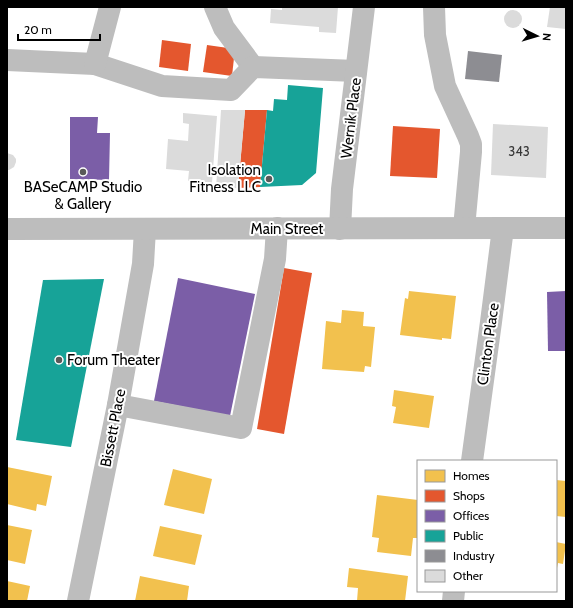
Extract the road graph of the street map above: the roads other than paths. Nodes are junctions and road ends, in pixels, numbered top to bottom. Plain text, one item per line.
1 (110, 7) edge
2 (215, 7) edge
3 (364, 7) edge
4 (434, 7) edge
5 (7, 60) edge
6 (95, 64) junction
7 (253, 67) junction
8 (356, 71) junction
9 (277, 228) junction
10 (340, 228) junction
11 (464, 228) junction
12 (503, 228) junction
13 (566, 228) edge
14 (7, 229) edge
15 (145, 229) junction
16 (118, 405) junction
17 (472, 460) edge
18 (78, 601) edge

1 - 6 street
2 - 7 street
3 - 8 street, Wernik Place
4 - 11 street
5 - 6 street
6 - 7 street
7 - 8 street
8 - 10 street, Wernik Place
9 - 10 street, Main Street
9 - 15 street, Main Street
9 - 16 street
10 - 11 street, Main Street
11 - 12 street, Main Street
12 - 13 street, Main Street
12 - 17 street, Clinton Place
14 - 15 street, Main Street
15 - 16 street, Bissett Place
16 - 18 street, Bissett Place

